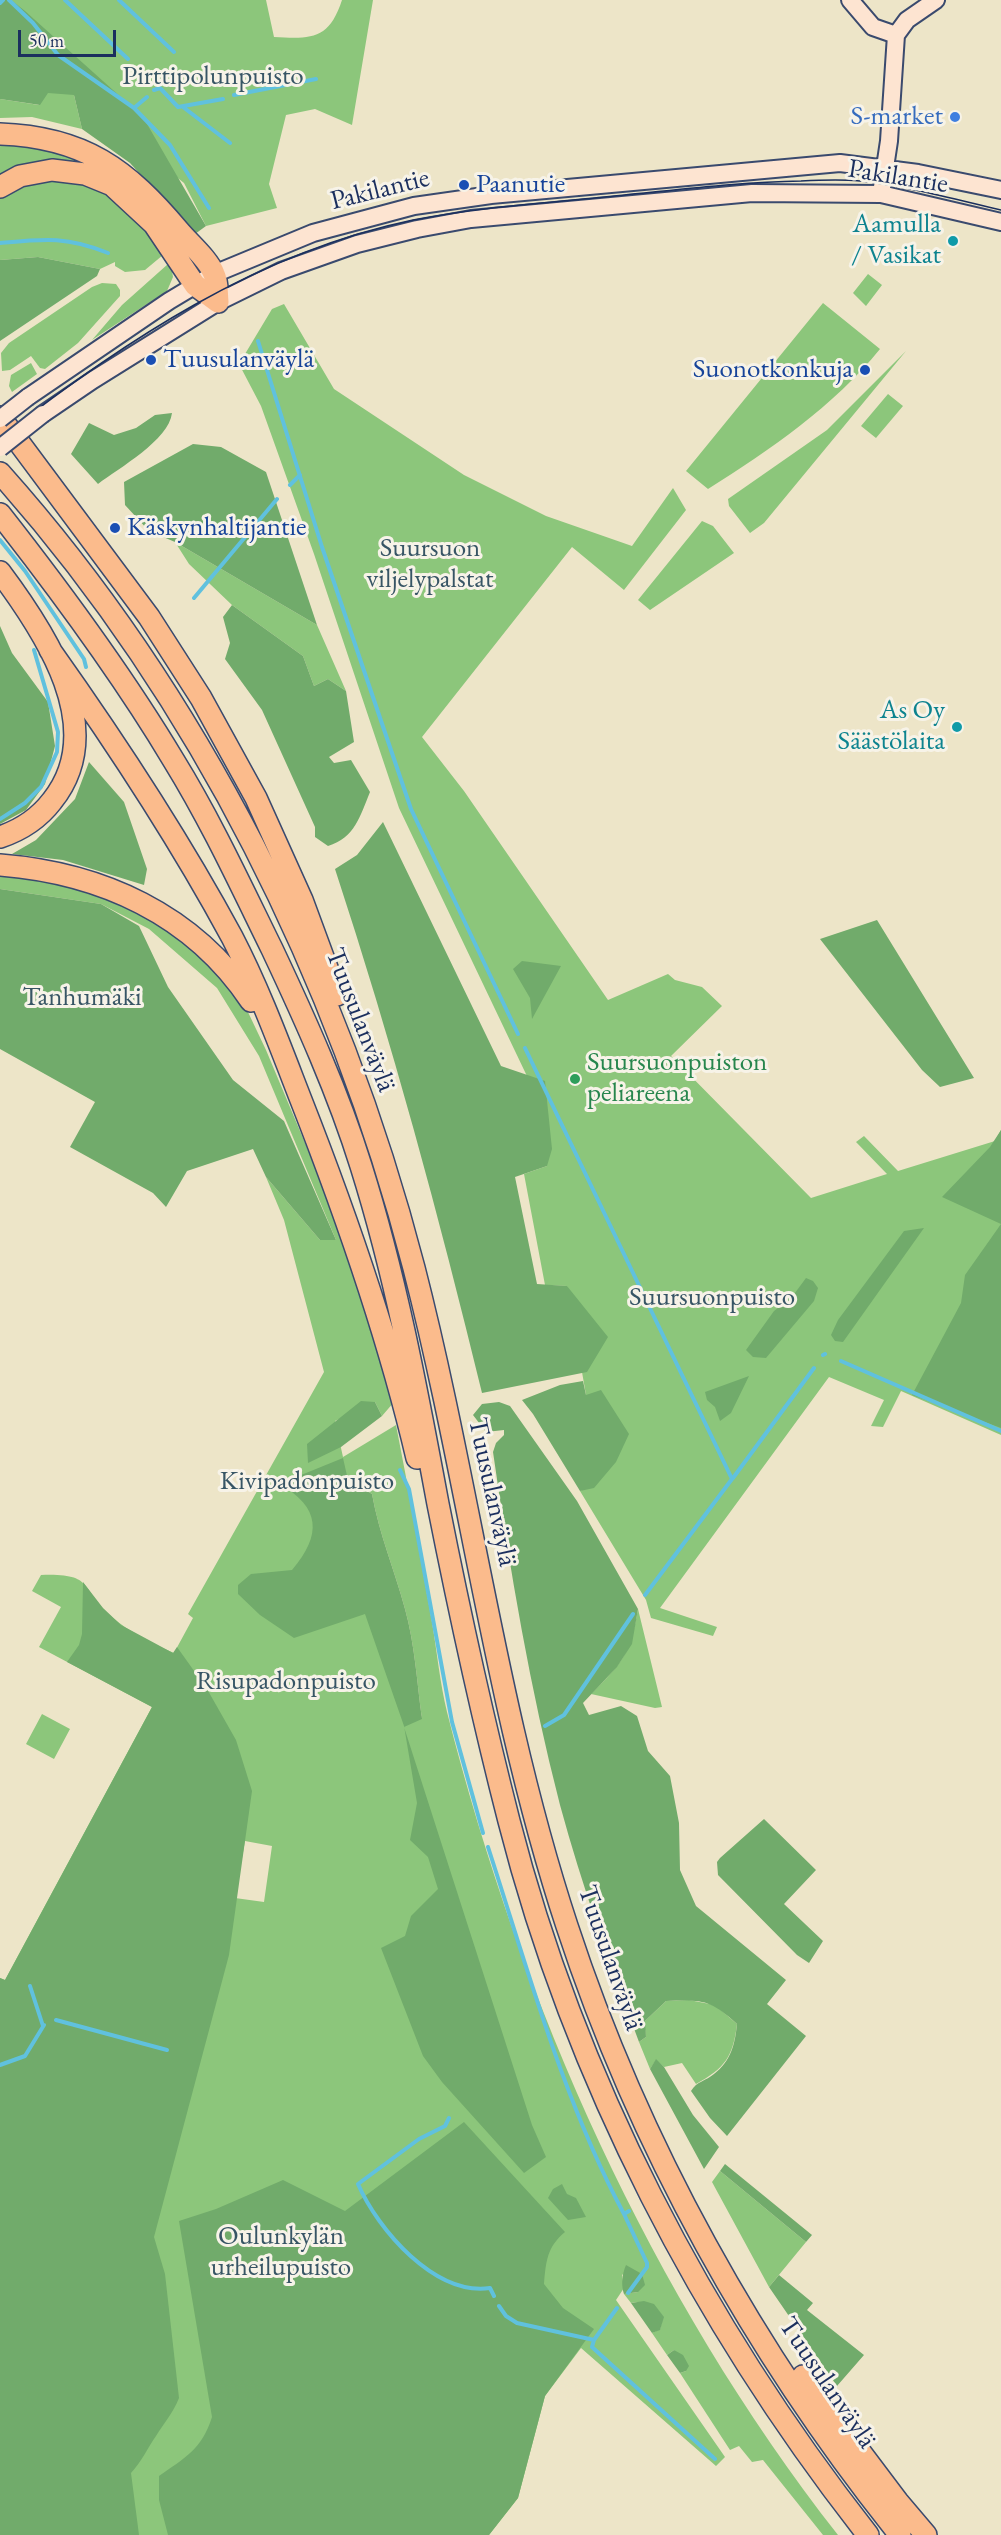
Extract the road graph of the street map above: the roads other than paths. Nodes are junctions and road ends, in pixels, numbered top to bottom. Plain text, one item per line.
1 (850, 0) edge
2 (936, 0) edge
3 (896, 35) junction
4 (0, 134) edge
5 (885, 167) junction
6 (0, 187) edge
7 (1001, 190) edge
8 (881, 194) junction
9 (1001, 222) edge
10 (214, 274) junction
11 (195, 285) junction
12 (218, 302) junction
13 (2, 418) edge
14 (0, 448) edge
15 (0, 473) edge
16 (0, 514) edge
17 (0, 572) edge
18 (50, 650) junction
19 (0, 837) edge
20 (0, 865) edge
21 (283, 1053) junction
22 (382, 1158) junction
23 (452, 1568) junction
24 (714, 2259) junction
25 (868, 2535) edge
26 (900, 2535) edge
27 (926, 2535) edge

1 - 3 main road
2 - 3 main road
3 - 5 main road
4 - 10 highway
5 - 7 main road, Pakilantie
5 - 8 main road
5 - 10 main road, Pakilantie
6 - 11 highway
8 - 9 main road, Pakilantie
8 - 12 main road, Pakilantie
10 - 11 main road, Pakilantie
10 - 12 highway
11 - 12 highway
11 - 13 main road, Pakilantie, bridge
12 - 14 main road, Pakilantie, bridge
13 - 22 highway
15 - 22 highway, Tuusulanväylä
16 - 23 highway, Tuusulanväylä
17 - 18 highway
18 - 19 highway
18 - 21 highway
20 - 21 highway
21 - 23 highway
22 - 24 highway, Tuusulanväylä
23 - 25 highway, Tuusulanväylä
24 - 26 highway, Tuusulanväylä
24 - 27 highway

